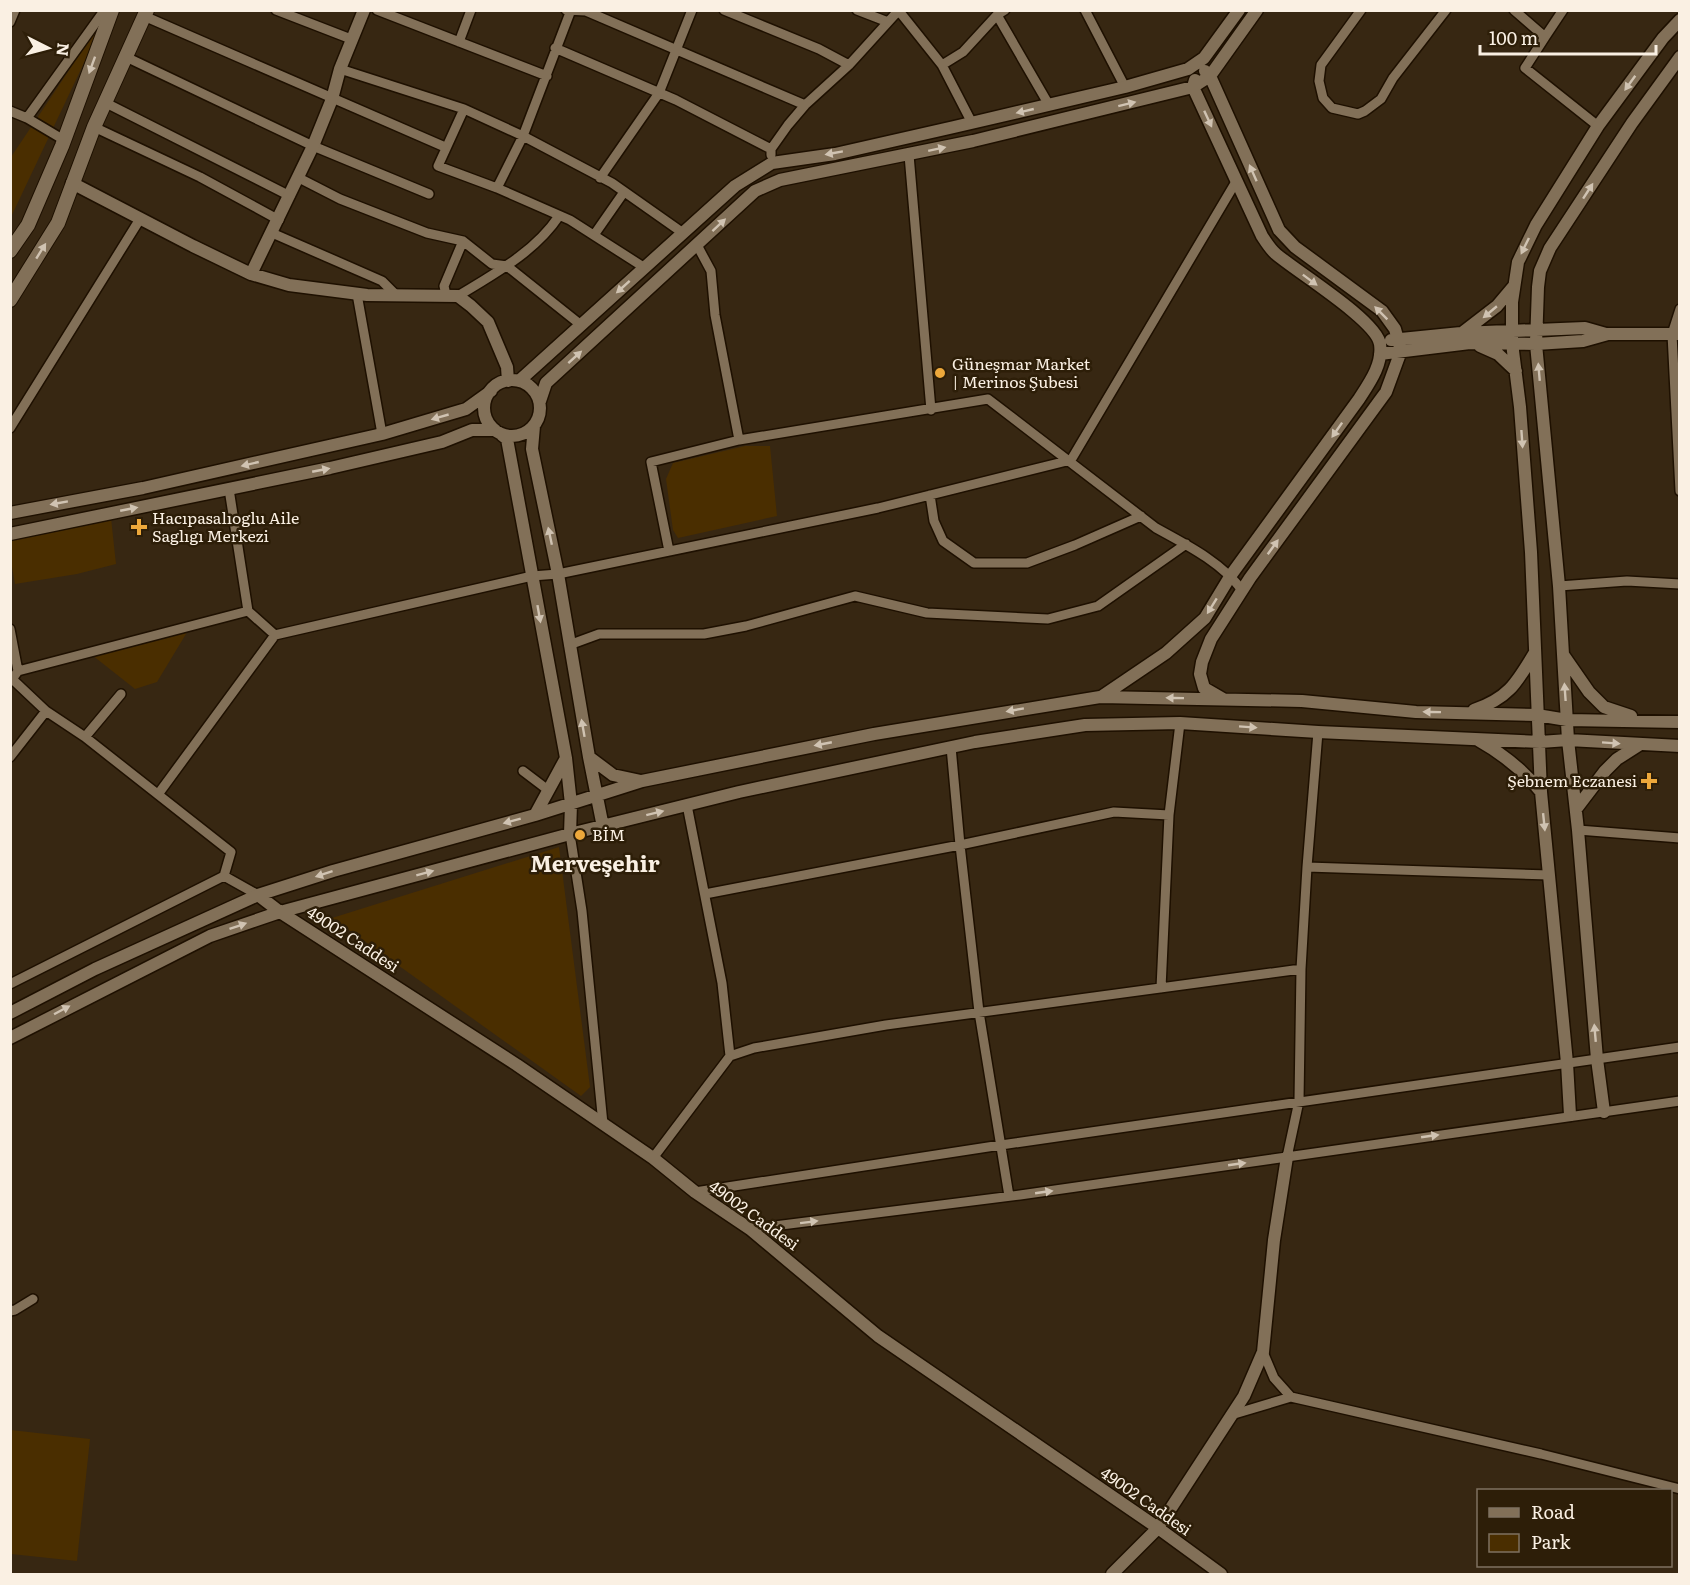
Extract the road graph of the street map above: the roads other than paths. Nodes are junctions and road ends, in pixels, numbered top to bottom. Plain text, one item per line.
1 (112, 10) edge
2 (276, 10) edge
3 (364, 10) edge
4 (377, 10) edge
5 (471, 10) edge
6 (692, 10) edge
7 (724, 10) edge
8 (857, 10) edge
9 (1239, 10) edge
10 (1257, 10) edge
11 (1361, 10) edge
12 (1446, 10) edge
13 (1514, 10) edge
14 (1563, 10) edge
15 (569, 11) edge
16 (899, 11) edge
17 (1086, 11) edge
18 (1001, 13) edge
19 (146, 14) edge
20 (1680, 20) edge
21 (888, 22) junction
22 (1545, 37) junction
23 (351, 39) junction
24 (459, 42) junction
25 (555, 48) junction
26 (676, 50) junction
27 (126, 57) junction
28 (1680, 57) edge
29 (1197, 64) junction
30 (849, 65) junction
31 (942, 65) junction
32 (340, 69) junction
33 (547, 76) junction
34 (1210, 76) junction
35 (1125, 87) junction
36 (1193, 87) junction
37 (659, 93) junction
38 (332, 99) junction
39 (106, 103) junction
40 (805, 105) junction
41 (1049, 105) junction
42 (464, 109) junction
43 (10, 111) edge
44 (27, 118) junction
45 (972, 123) junction
46 (1598, 126) junction
47 (94, 127) junction
48 (523, 136) junction
49 (64, 140) junction
50 (313, 146) junction
51 (445, 147) junction
52 (771, 149) junction
53 (909, 155) junction
54 (772, 162) junction
55 (298, 178) junction
56 (600, 178) junction
57 (1237, 180) junction
58 (72, 183) junction
59 (497, 188) junction
60 (624, 192) junction
61 (429, 195) dead end
62 (290, 196) junction
63 (559, 216) junction
64 (140, 219) junction
65 (279, 220) junction
66 (272, 233) junction
67 (683, 233) junction
68 (594, 236) junction
69 (463, 241) junction
70 (697, 245) junction
71 (10, 251) edge
72 (507, 266) junction
73 (645, 268) junction
74 (251, 274) junction
75 (1514, 286) junction
76 (357, 294) junction
77 (396, 295) junction
78 (452, 295) junction
79 (10, 300) edge
80 (1680, 309) edge
81 (581, 325) junction
82 (1536, 330) junction
83 (1461, 333) junction
84 (1608, 334) junction
85 (1676, 334) edge
86 (1512, 337) junction
87 (1470, 343) junction
88 (1536, 344) junction
89 (1400, 345) junction
90 (1380, 347) junction
91 (1516, 371) junction
92 (514, 381) junction
93 (491, 391) junction
94 (540, 401) junction
95 (931, 410) junction
96 (534, 426) junction
97 (10, 428) edge
98 (499, 432) junction
99 (382, 434) junction
100 (740, 440) junction
101 (1071, 460) junction
102 (229, 489) junction
103 (1680, 491) edge
104 (930, 495) junction
105 (10, 513) edge
106 (1141, 516) junction
107 (10, 534) edge
108 (1186, 544) junction
109 (669, 551) junction
110 (558, 574) junction
111 (1231, 575) junction
112 (532, 576) junction
113 (1680, 584) edge
114 (1559, 586) junction
115 (1242, 590) junction
116 (248, 611) junction
117 (10, 629) edge
118 (275, 635) junction
119 (569, 645) junction
120 (1534, 653) junction
121 (1563, 654) junction
122 (14, 675) edge
123 (121, 694) dead end
124 (1100, 697) junction
125 (1223, 699) junction
126 (46, 711) junction
127 (1467, 712) junction
128 (1537, 715) junction
129 (1567, 720) junction
130 (1644, 720) junction
131 (1680, 722) edge
132 (1180, 723) junction
133 (1318, 732) junction
134 (85, 736) junction
135 (1477, 739) junction
136 (1568, 740) junction
137 (1540, 742) junction
138 (1640, 745) junction
139 (1680, 746) edge
140 (951, 747) junction
141 (10, 756) edge
142 (566, 758) junction
143 (589, 758) junction
144 (523, 771) dead end
145 (642, 781) junction
146 (548, 789) junction
147 (1541, 792) junction
148 (159, 793) junction
149 (597, 796) junction
150 (571, 804) junction
151 (687, 805) junction
152 (1576, 809) junction
153 (535, 815) junction
154 (1169, 815) junction
155 (603, 826) junction
156 (1578, 830) junction
157 (570, 834) junction
158 (1680, 838) edge
159 (960, 845) junction
160 (1307, 867) junction
161 (224, 876) junction
162 (1549, 876) junction
163 (705, 894) junction
164 (258, 896) junction
165 (280, 912) junction
166 (1301, 969) junction
167 (10, 984) edge
168 (1161, 988) junction
169 (979, 1012) junction
170 (10, 1013) edge
171 (10, 1038) edge
172 (1680, 1047) edge
173 (730, 1056) junction
174 (1597, 1059) junction
175 (1567, 1063) junction
176 (1299, 1101) junction
177 (1680, 1101) edge
178 (1604, 1112) junction
179 (1570, 1115) junction
180 (603, 1124) junction
181 (1001, 1145) junction
182 (1287, 1157) junction
183 (653, 1158) junction
184 (695, 1192) junction
185 (1009, 1196) junction
186 (750, 1229) junction
187 (33, 1299) dead end
188 (10, 1311) edge
189 (1263, 1352) junction
190 (1291, 1397) junction
191 (1232, 1415) junction
192 (1680, 1489) edge
193 (1158, 1528) junction
194 (1112, 1575) edge
195 (1221, 1575) edge

1 - 44 street
1 -> 49 main road
2 - 23 street
3 - 23 street
4 - 24 street
5 - 24 street
6 - 26 street
7 - 30 street
8 - 21 street
9 - 29 street
10 - 34 street
11 - 12 street
13 - 22 street
14 - 22 street
15 - 25 street
15 - 26 street
16 - 21 street
16 - 31 street
17 - 35 street
18 - 31 street
18 - 41 street
19 - 27 main road
19 - 38 street
20 -> 46 street
21 - 30 street
22 - 46 street
23 - 32 street
24 - 33 street
25 - 33 street
25 - 37 street
26 - 37 street
26 - 40 street
27 - 39 main road
27 - 50 street
82 -> 28 street
29 - 34 street
29 - 35 street
29 - 36 street
30 - 40 street
31 - 45 street
32 - 38 street
32 - 42 street
33 - 48 street
34 - 36 street
89 -> 34 street
35 - 41 street
53 -> 36 street
36 -> 57 street
37 - 52 street
37 - 56 street
38 - 50 street
38 - 51 street
39 - 47 main road
39 - 62 street
40 - 52 street
41 -> 45 street
42 - 48 street
42 - 51 street
43 - 44 street
44 - 49 street
45 -> 54 street
46 -> 75 street
47 - 58 main road
47 - 65 street
48 - 56 street
48 - 59 street
49 - 71 main road
50 - 55 street
50 - 61 street
51 - 59 street
52 - 54 street
70 -> 53 street
53 - 95 street
54 - 67 street
55 - 62 street
55 - 69 street
56 - 60 street
57 -> 90 street
57 - 101 street
58 - 64 street
79 -> 58 main road
59 - 63 street
60 - 67 street
60 - 68 street
62 - 65 street
63 - 68 street
63 - 72 street
64 - 74 street
64 - 97 street
65 - 66 street
66 - 74 street
66 - 77 street
67 - 73 street
68 - 73 street
69 - 72 street
69 - 78 street
94 -> 70 street
70 - 100 street
72 - 78 street
72 - 81 street
73 -> 81 street
74 - 76 street
75 -> 83 street
75 - 86 street
76 - 77 street
76 - 99 street
77 - 78 street
78 - 92 street
80 - 85 street
81 - 92 street
82 - 84 street
82 - 86 street
82 - 88 street
83 - 86 street
83 - 89 street
84 - 85 street
84 - 88 street
85 - 103 street
86 - 87 street
86 - 88 street
86 - 91 street
87 - 89 street
87 - 91 street
114 -> 88 street
89 - 90 street
115 -> 89 street
90 -> 111 street
91 -> 120 street
92 - 93 street
92 - 94 street
93 - 98 street
93 -> 99 street
94 - 96 street
95 - 100 street
95 - 101 street
96 - 98 street
110 -> 96 street
102 -> 98 street
98 - 112 street
99 -> 105 street
100 - 109 street
101 - 104 street
101 - 106 street
107 -> 102 street
102 - 116 street
104 - 106 street
104 - 109 street
106 - 108 street
108 - 111 street
108 - 119 street
109 - 110 street
110 - 112 street
110 - 119 street
111 - 115 street
111 -> 124 street
112 - 118 street
112 -> 142 street
113 - 114 street
114 - 121 street
115 - 125 street
116 - 118 street
116 - 122 street
117 - 122 street
118 - 148 street
143 -> 119 street
120 - 127 street
120 - 128 street
129 -> 121 street
121 - 130 street
122 - 126 street
123 - 134 street
125 -> 124 street
124 -> 145 street
127 -> 125 street
126 - 134 street
126 - 141 street
127 - 128 street
128 - 129 street
128 - 137 street
129 - 130 street
129 - 136 street
130 - 131 street
132 -> 133 street
132 - 140 street
132 - 154 street
133 - 135 street
133 - 160 street
134 - 148 street
135 - 137 street
135 - 147 street
136 - 137 street
136 -> 138 street
136 - 152 street
137 - 147 street
138 - 139 street
138 - 152 street
140 - 151 street
140 - 159 street
142 - 146 street
142 - 150 street
143 - 145 street
143 - 149 street
144 - 146 street
145 - 149 street
146 - 153 street
147 -> 162 street
148 - 161 street
149 - 150 street
149 - 155 street
150 - 153 street
150 - 157 street
155 -> 151 street
151 - 163 street
152 - 156 street
153 -> 164 street
154 - 159 street
154 - 168 street
155 - 157 street
156 - 158 street
174 -> 156 street
165 -> 157 street
157 - 180 street
159 - 163 street
159 - 169 street
160 - 162 street
160 - 166 street
161 - 164 street
161 - 167 street
162 - 175 street
163 - 173 street
164 - 165 street, 49002 Caddesi
164 - 170 street
171 -> 165 street
165 - 180 street, 49002 Caddesi
166 - 168 street
166 - 176 street
168 - 169 street
169 - 173 street
169 - 181 street
172 - 174 street
173 - 183 street
174 - 175 street
174 - 178 street
175 - 176 street
175 - 179 street
176 - 181 street
176 - 182 street
177 - 178 street
178 - 179 street
182 -> 179 street
180 - 183 street, 49002 Caddesi
181 - 184 street
181 - 185 street
185 -> 182 street
182 - 189 street
183 - 184 street, 49002 Caddesi
184 - 186 street, 49002 Caddesi
186 -> 185 street
186 - 193 street, 49002 Caddesi
187 - 188 street
189 - 190 street
189 - 191 street
190 - 191 street
190 - 192 street
191 - 193 street
193 - 194 street
193 - 195 street, 49002 Caddesi

